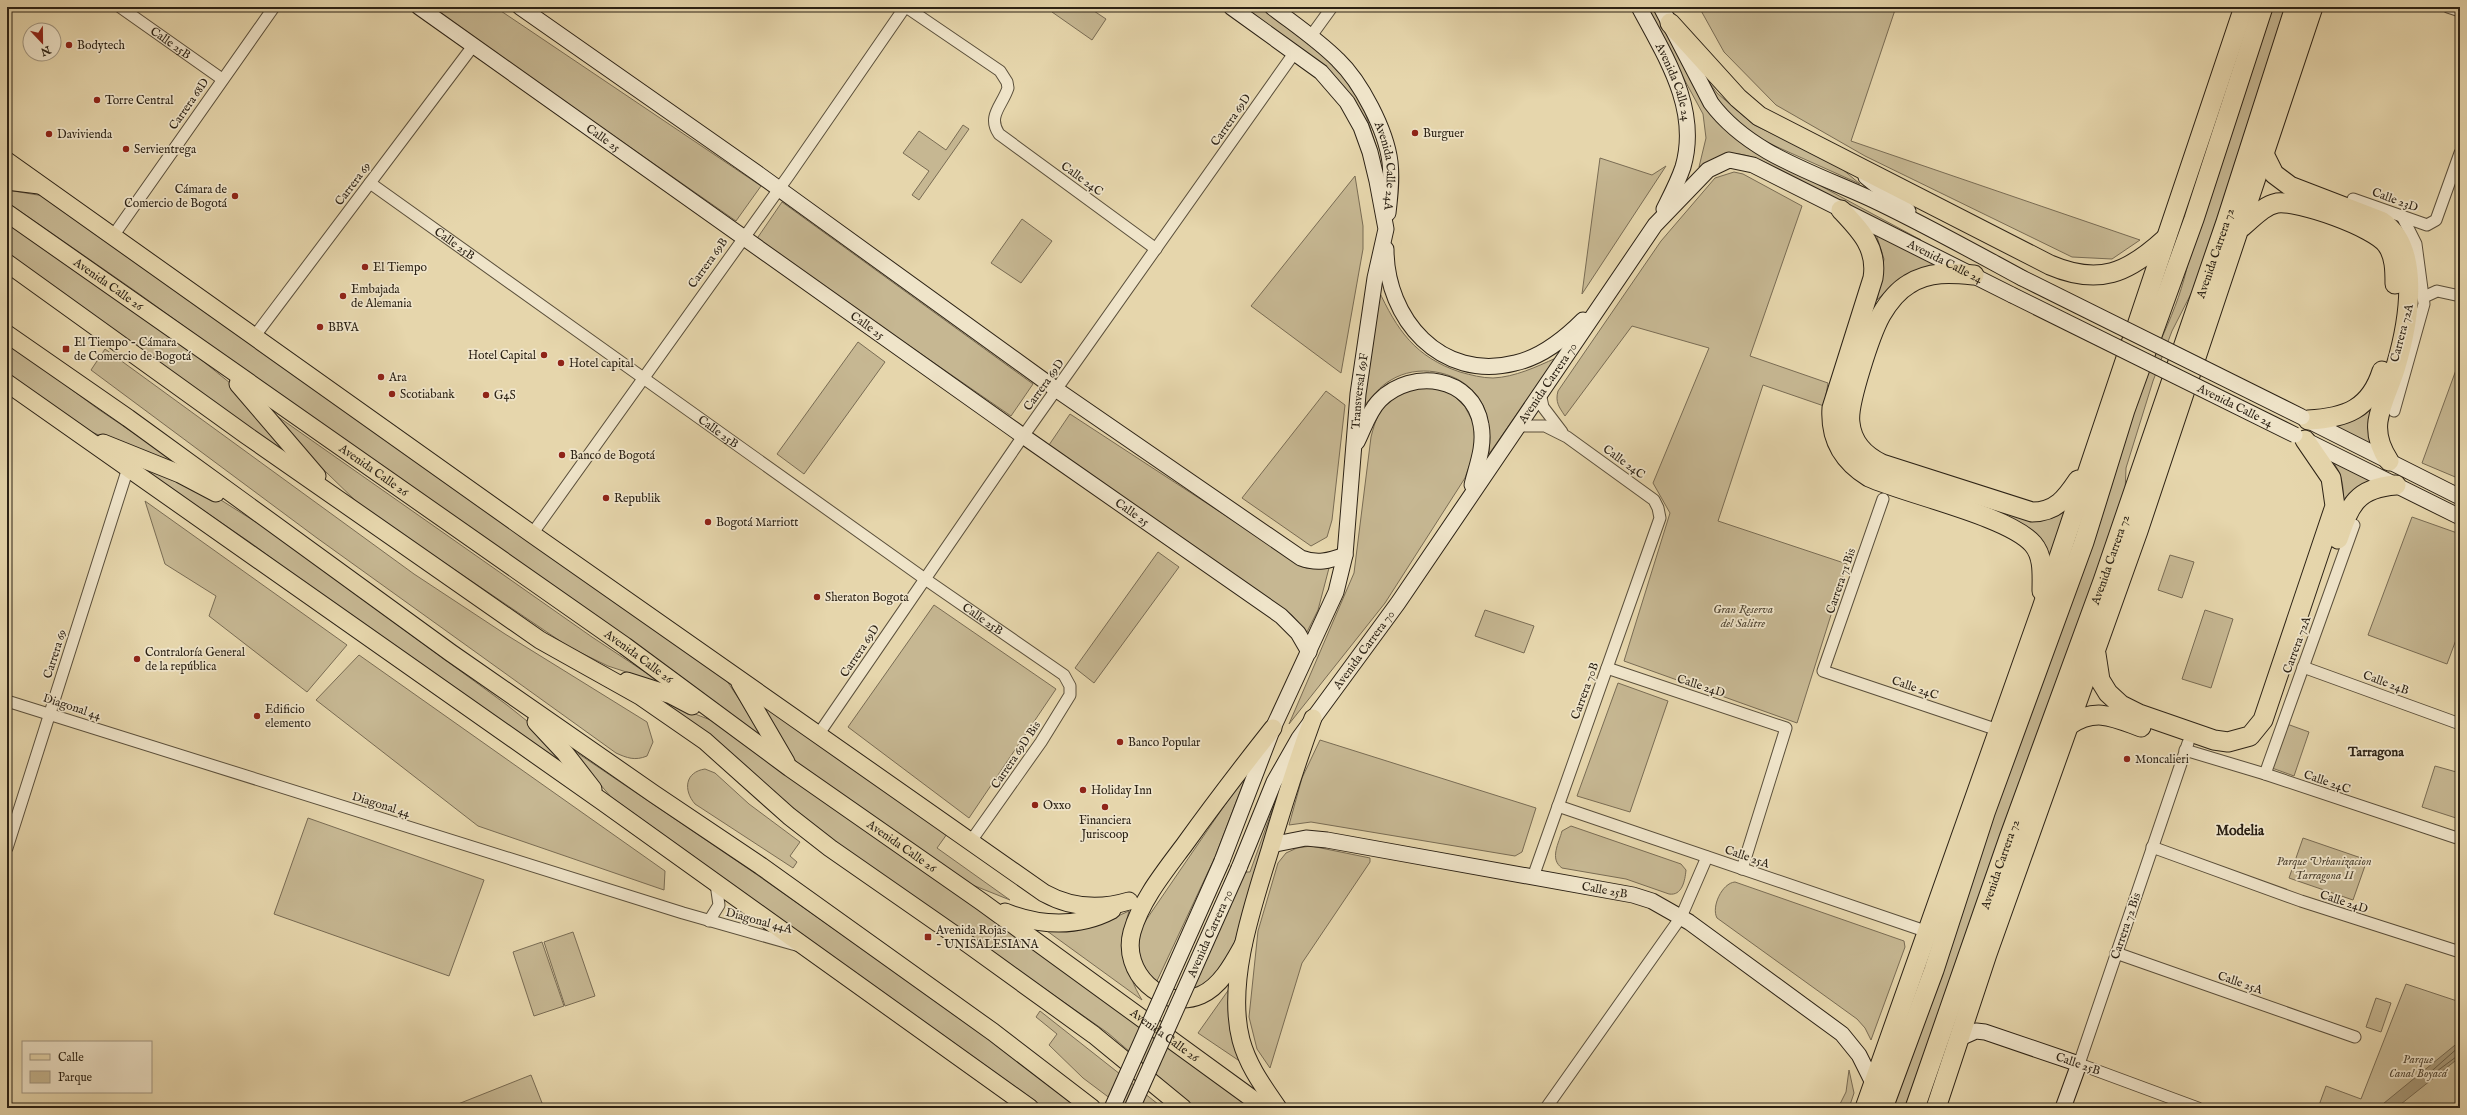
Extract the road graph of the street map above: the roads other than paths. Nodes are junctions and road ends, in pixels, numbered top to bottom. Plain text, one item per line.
1 (120, 7) edge
2 (274, 7) edge
3 (418, 7) edge
4 (520, 7) edge
5 (906, 7) edge
6 (1231, 7) edge
7 (1272, 7) edge
8 (1332, 7) edge
9 (1639, 7) edge
10 (2244, 7) edge
11 (2263, 7) edge
12 (2295, 7) edge
13 (2313, 7) edge
14 (2448, 7) edge
15 (1665, 11) edge
16 (2460, 11) edge
17 (1311, 36) junction
18 (473, 46) junction
19 (1295, 52) junction
20 (222, 79) junction
21 (2215, 152) junction
22 (2460, 153) edge
23 (1841, 156) junction
24 (2265, 156) junction
25 (7, 161) edge
26 (7, 181) edge
27 (2185, 182) junction
28 (370, 183) junction
29 (42, 186) junction
30 (778, 189) junction
31 (2353, 199) dead end
32 (1841, 210) junction
33 (7, 213) edge
34 (2402, 216) junction
35 (1655, 226) junction
36 (2241, 228) junction
37 (1386, 229) junction
38 (1931, 229) junction
39 (113, 236) junction
40 (743, 237) junction
41 (2166, 238) junction
42 (1156, 249) junction
43 (7, 263) edge
44 (1974, 275) junction
45 (2460, 296) edge
46 (2424, 297) junction
47 (1604, 300) junction
48 (7, 334) edge
49 (254, 337) junction
50 (220, 364) junction
51 (642, 377) junction
52 (7, 383) edge
53 (1056, 390) junction
54 (1540, 393) junction
55 (2394, 411) dead end
56 (2305, 419) junction
57 (1518, 426) junction
58 (79, 434) junction
59 (1023, 436) junction
60 (1567, 437) junction
61 (2300, 438) junction
62 (1352, 453) junction
63 (2091, 458) junction
64 (2389, 461) junction
65 (128, 468) junction
66 (2396, 485) junction
67 (2460, 496) edge
68 (1468, 497) junction
69 (1984, 497) junction
70 (1883, 499) dead end
71 (357, 512) junction
72 (1660, 513) joint
73 (1979, 515) junction
74 (2460, 517) edge
75 (2354, 525) dead end
76 (275, 526) junction
77 (532, 534) junction
78 (1346, 555) junction
79 (925, 579) junction
80 (2042, 608) junction
81 (2096, 650) junction
82 (1309, 652) junction
83 (584, 665) junction
84 (2303, 667) junction
85 (1607, 668) junction
86 (1823, 671) joint
87 (737, 677) junction
88 (1067, 679) joint
89 (490, 680) junction
90 (7, 701) edge
91 (49, 714) junction
92 (1313, 718) junction
93 (2460, 724) edge
94 (732, 725) junction
95 (2069, 725) junction
96 (1273, 728) junction
97 (1998, 730) junction
98 (818, 735) junction
99 (2187, 746) junction
100 (790, 768) junction
101 (2265, 774) junction
102 (603, 802) junction
103 (1558, 806) junction
104 (1985, 812) junction
105 (1961, 832) junction
106 (2460, 840) edge
107 (971, 841) junction
108 (1271, 845) junction
109 (2152, 847) junction
110 (7, 848) edge
111 (1707, 857) junction
112 (1742, 869) junction
113 (1534, 877) junction
114 (1159, 879) junction
115 (716, 884) junction
116 (1129, 901) junction
117 (982, 902) junction
118 (1681, 917) junction
119 (708, 921) junction
120 (1928, 932) junction
121 (1243, 945) junction
122 (802, 947) junction
123 (2460, 952) edge
124 (2116, 953) junction
125 (2355, 1036) dead end
126 (1958, 1039) junction
127 (2079, 1064) junction
128 (1873, 1083) junction
129 (1029, 1108) edge
130 (1092, 1108) edge
131 (1112, 1108) edge
132 (1132, 1108) edge
133 (1183, 1108) edge
134 (1265, 1108) edge
135 (1278, 1108) edge
136 (1546, 1108) edge
137 (1865, 1108) edge
138 (1883, 1108) edge
139 (1915, 1108) edge
140 (1936, 1108) edge
141 (2063, 1108) edge
142 (2198, 1108) edge

1 - 20 street, Calle 25B
2 - 20 street, Carrera 68D
3 - 18 main road, Calle 25
4 - 30 main road
5 - 30 street, Carrera 69B
5 - 42 street, Calle 24C
6 - 19 main road, Avenida Calle 24A
7 - 17 main road, Avenida Calle 24A
8 - 17 street
9 - 35 main road, Avenida Calle 24
10 - 27 highway
11 - 21 highway
12 - 139 highway, Avenida Carrera 72
13 - 24 highway, Avenida Carrera 72
14 - 16 street
15 - 23 highway
15 - 38 main road, Avenida Calle 24
17 - 37 main road, Avenida Calle 24A
18 - 28 street, Carrera 69
18 - 40 main road, Calle 25
19 - 37 main road, Avenida Calle 24A
19 - 42 street, Carrera 69D
20 - 39 street, Carrera 68D
21 - 27 highway
21 - 104 highway
22 - 34 street, Calle 23D
23 - 38 main road
23 - 41 highway
24 - 36 highway, Avenida Carrera 72
24 - 64 highway
25 - 29 main road
26 - 29 main road
27 - 41 highway
28 - 49 street, Carrera 69
28 - 51 street, Calle 25B
29 - 39 main road
30 - 40 street, Carrera 69B
30 - 53 main road
31 - 34 street, Calle 23D
32 - 35 main road, Avenida Calle 24
32 - 44 main road, Avenida Calle 24
32 - 73 highway
33 - 50 main road, Avenida Calle 26
34 - 46 street, Carrera 72A
35 - 47 main road, Avenida Carrera 70
36 - 56 highway
36 - 81 highway, Avenida Carrera 72
37 - 47 main road
37 - 62 main road, Transversal 69F
38 - 56 main road, Avenida Calle 24, bridge
39 - 49 main road
40 - 51 street, Carrera 69B
40 - 59 main road, Calle 25
41 - 63 highway
42 - 53 street, Carrera 69D
43 - 71 main road
44 - 61 main road, Avenida Calle 24, bridge
44 - 69 highway
45 - 46 street
46 - 55 street, Carrera 72A
47 - 54 main road, Avenida Carrera 70
48 - 76 main road
49 - 77 main road
50 - 71 main road
50 - 94 main road, Avenida Calle 26
51 - 77 street, Carrera 69B
51 - 79 street, Calle 25B
52 - 58 main road
53 - 59 street, Carrera 69D
53 - 78 main road
54 - 57 main road, Avenida Carrera 70
54 - 60 street, Calle 24C
56 - 64 main road, Avenida Calle 24
57 - 60 street, Calle 24C
57 - 68 main road, Avenida Carrera 70
58 - 65 main road
58 - 76 main road
59 - 79 street, Carrera 69D
59 - 82 main road, Calle 25
60 - 72 street, Calle 24C
61 - 66 main road, Avenida Calle 24
61 - 81 highway
62 - 68 main road
62 - 78 main road, Transversal 69F
63 - 69 highway
63 - 80 highway
64 - 67 main road, Avenida Calle 24
65 - 91 street, Carrera 69
65 - 102 main road
66 - 74 main road, Avenida Calle 24
66 - 99 highway
68 - 92 main road, Avenida Carrera 70
69 - 73 highway
70 - 86 street, Carrera 71 Bis
71 - 83 main road
72 - 85 street, Carrera 70B
73 - 80 highway
75 - 84 street, Carrera 72A
76 - 89 main road
77 - 87 main road
78 - 82 main road, Avenida Carrera 70
79 - 88 street, Calle 25B
79 - 98 street, Carrera 69D
80 - 97 highway
81 - 95 highway, Avenida Carrera 72
82 - 96 main road, Avenida Carrera 70
83 - 94 main road
83 - 133 main road
84 - 93 street, Calle 24B
84 - 101 street, Carrera 72A
85 - 103 street, Carrera 70B
85 - 112 street, Calle 24D
86 - 97 street, Calle 24C
87 - 98 main road
87 - 100 main road
88 - 107 street, Carrera 69D Bis
89 - 102 main road
89 - 130 main road
90 - 91 street, Diagonal 44
91 - 110 street, Carrera 69
91 - 119 street, Diagonal 44
92 - 108 main road
92 - 132 main road, Avenida Carrera 70, bridge
94 - 100 main road, Avenida Calle 26
95 - 99 highway
95 - 126 highway, Avenida Carrera 72
96 - 114 main road
96 - 131 main road, Avenida Carrera 70, bridge
97 - 105 highway
98 - 107 main road
99 - 101 street, Calle 24C
99 - 109 street, Carrera 72 Bis
100 - 117 main road, Avenida Calle 26
101 - 106 street, Calle 24C
102 - 115 main road
103 - 111 street, Calle 25A
103 - 113 street, Carrera 70B
104 - 105 highway
104 - 138 highway
105 - 120 highway
107 - 116 main road
108 - 113 main road, Calle 25B
108 - 121 main road
109 - 123 street, Calle 24D
109 - 124 street, Carrera 72 Bis
111 - 112 street, Calle 25A
111 - 118 street
112 - 120 street, Calle 25A
113 - 118 main road, Calle 25B
114 - 116 main road
114 - 121 main road
115 - 119 street
115 - 122 main road
116 - 117 main road
117 - 134 main road, Avenida Calle 26
118 - 128 main road, Calle 25B
118 - 136 street
119 - 122 street, Diagonal 44A
120 - 128 highway
121 - 135 main road
122 - 129 main road
124 - 125 street, Calle 25A
124 - 127 street, Carrera 72 Bis
126 - 127 main road, Calle 25B
126 - 140 highway, Avenida Carrera 72
127 - 141 main road, Carrera 72 Bis
127 - 142 street, Calle 25B
128 - 137 highway

